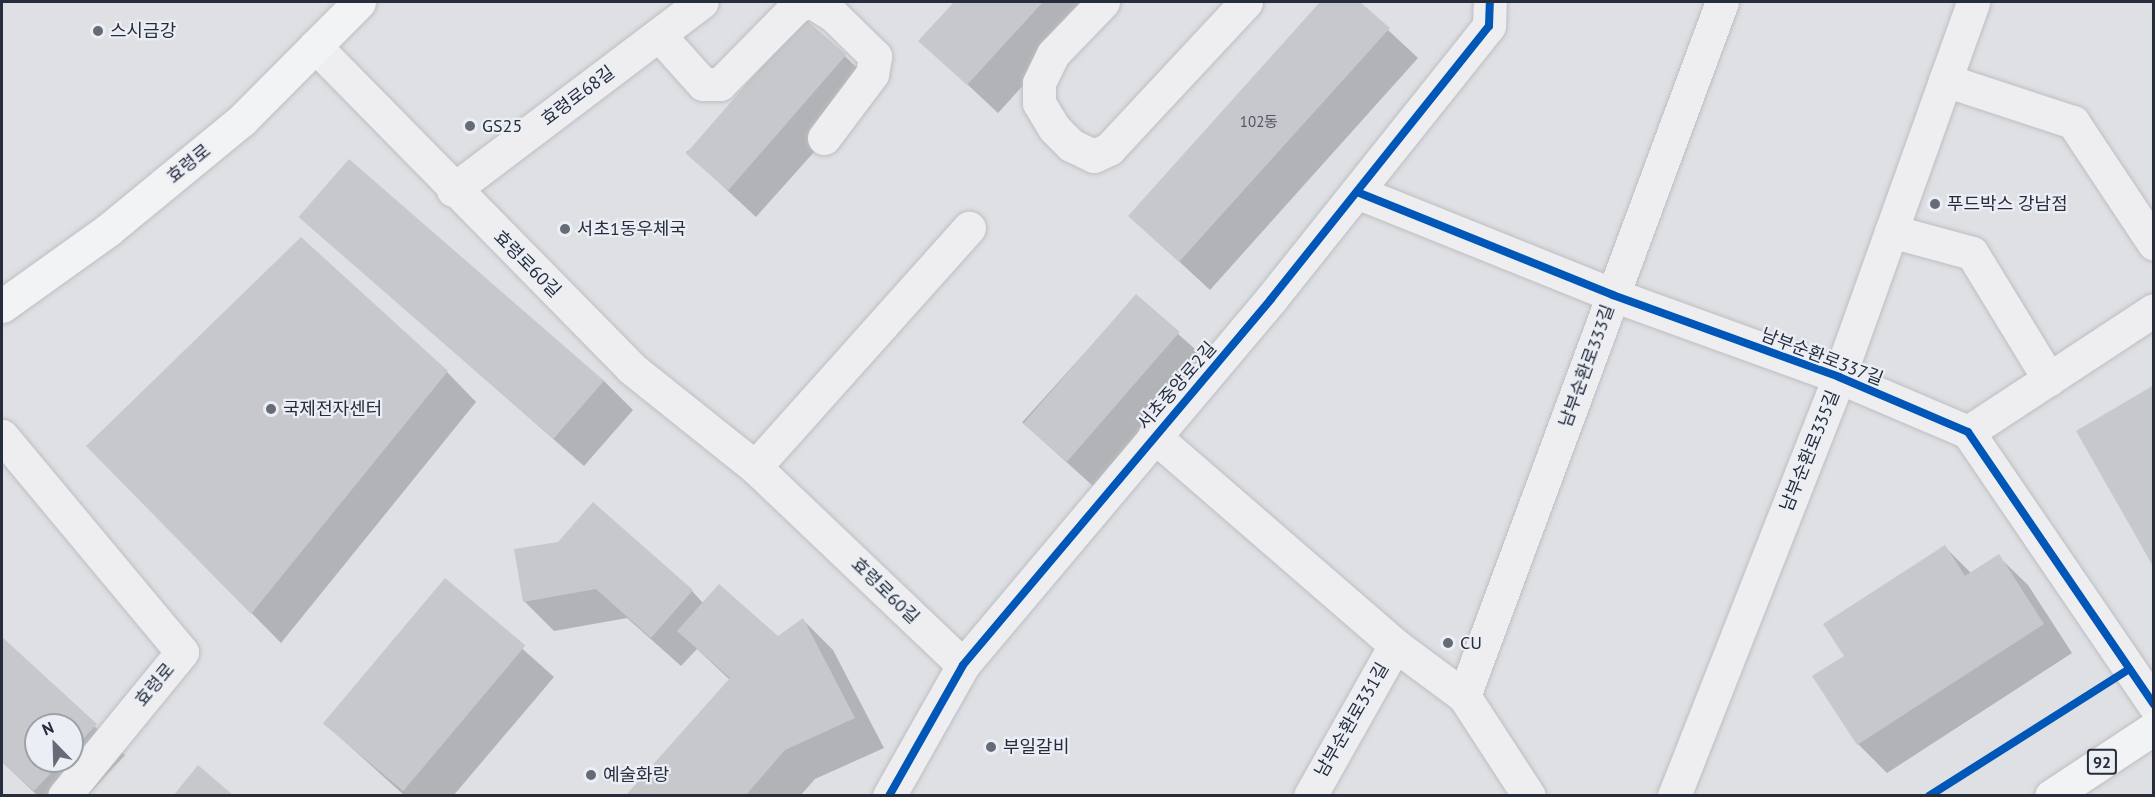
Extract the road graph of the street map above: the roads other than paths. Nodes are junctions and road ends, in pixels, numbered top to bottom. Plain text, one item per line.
1 (359, 2) edge
2 (702, 2) edge
3 (810, 2) edge
4 (1103, 2) edge
5 (1246, 2) edge
6 (1490, 2) edge
7 (1722, 2) edge
8 (1973, 2) edge
9 (659, 35) junction
10 (315, 46) junction
11 (1945, 80) junction
12 (824, 138) dead end
13 (453, 190) junction
14 (1357, 192) junction
15 (969, 228) dead end
16 (1892, 231) junction
17 (2154, 244) edge
18 (1613, 296) junction
19 (2, 306) edge
20 (2154, 310) edge
21 (1839, 377) junction
22 (2049, 379) junction
23 (1968, 432) junction
24 (2, 436) edge
25 (1154, 436) junction
26 (754, 467) junction
27 (1395, 645) junction
28 (963, 665) junction
29 (1464, 696) junction
30 (2154, 705) edge
31 (2154, 728) edge
32 (64, 795) edge
33 (889, 795) edge
34 (1310, 795) edge
35 (1529, 795) edge
36 (1674, 795) edge
37 (2051, 795) edge

1 - 10 main road, 효령로
2 - 9 street, 효령로68길
3 - 9 street
3 - 12 street
4 - 5 street
6 - 14 street, 서초중앙로2길
7 - 18 street, 남부순환로333길
8 - 11 street, 남부순환로335길
9 - 13 street, 효령로68길
10 - 13 street, 효령로60길
10 - 19 main road, 효령로
11 - 16 street, 남부순환로335길
11 - 17 street
13 - 26 street, 효령로60길
14 - 18 street, 남부순환로337길
14 - 25 street, 서초중앙로2길
15 - 26 street
16 - 21 street, 남부순환로335길
16 - 22 street
18 - 21 street, 남부순환로337길
18 - 29 street, 남부순환로333길
20 - 22 street
21 - 23 street, 남부순환로337길
21 - 36 street, 남부순환로335길
22 - 23 street
23 - 30 street
24 - 32 street, 효령로
25 - 27 street
25 - 28 street, 서초중앙로2길
26 - 28 street, 효령로60길
27 - 29 street
27 - 34 street, 남부순환로331길
28 - 33 street, 서초중앙로2길
29 - 35 street
31 - 37 main road, 92

